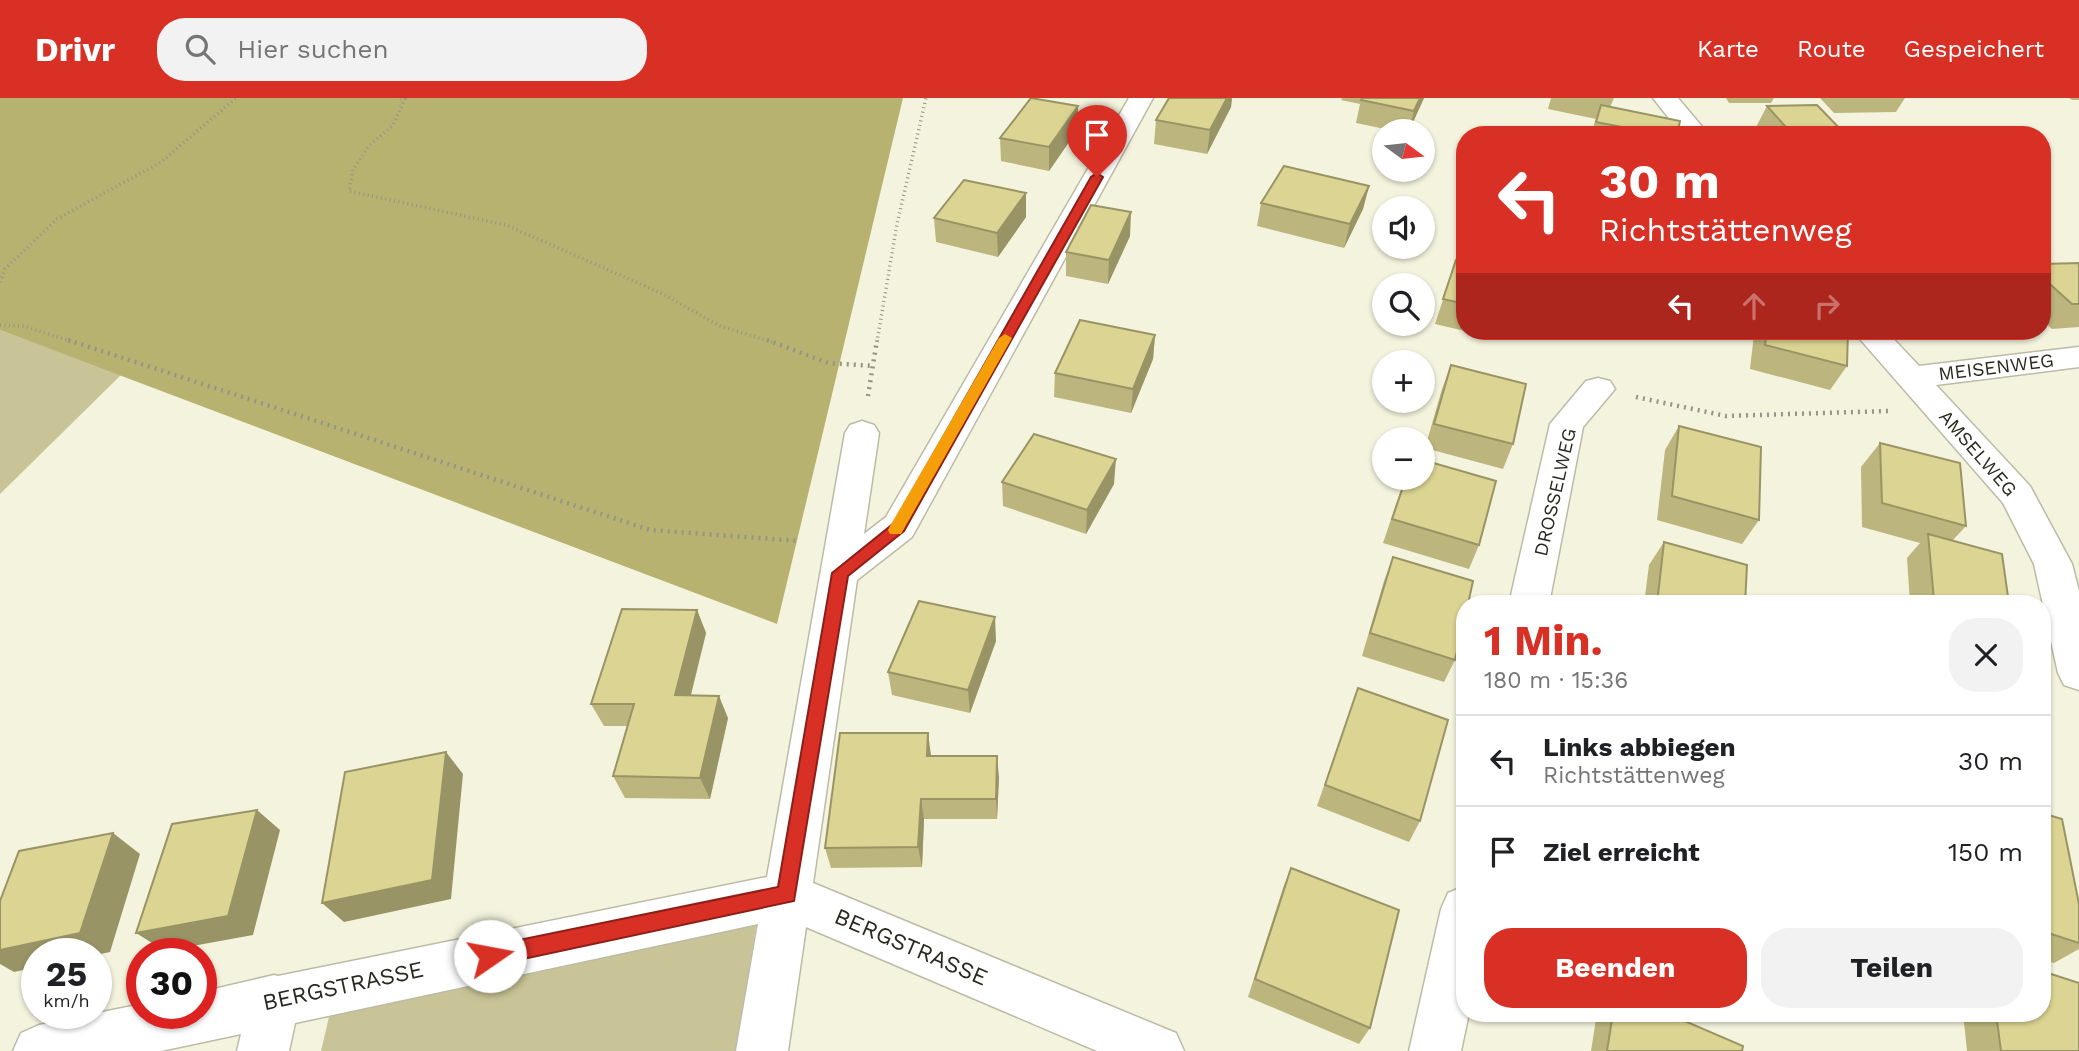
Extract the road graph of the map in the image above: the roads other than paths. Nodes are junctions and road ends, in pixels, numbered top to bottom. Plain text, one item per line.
1 (1141, 98) edge
2 (1665, 98) edge
3 (1688, 126) edge
4 (1877, 340) edge
5 (2079, 357) edge
6 (1912, 377) junction
7 (1598, 388) road end
8 (862, 433) dead end
9 (842, 559) junction
10 (1531, 595) edge
11 (2079, 673) edge
12 (787, 895) junction
13 (1456, 952) edge
14 (274, 1000) junction
15 (40, 1051) edge
16 (263, 1051) edge
17 (762, 1051) edge
18 (1158, 1051) edge
19 (1435, 1051) edge

1 - 9 street
2 - 3 street
4 - 6 street, AMSELWEG
5 - 6 street, MEISENWEG
6 - 11 street, AMSELWEG
7 - 10 street, DROSSELWEG
8 - 9 street
9 - 12 street
12 - 14 street, BERGSTRASSE
12 - 17 street
12 - 18 street, BERGSTRASSE
13 - 19 street
14 - 15 street, BERGSTRASSE
14 - 16 street

